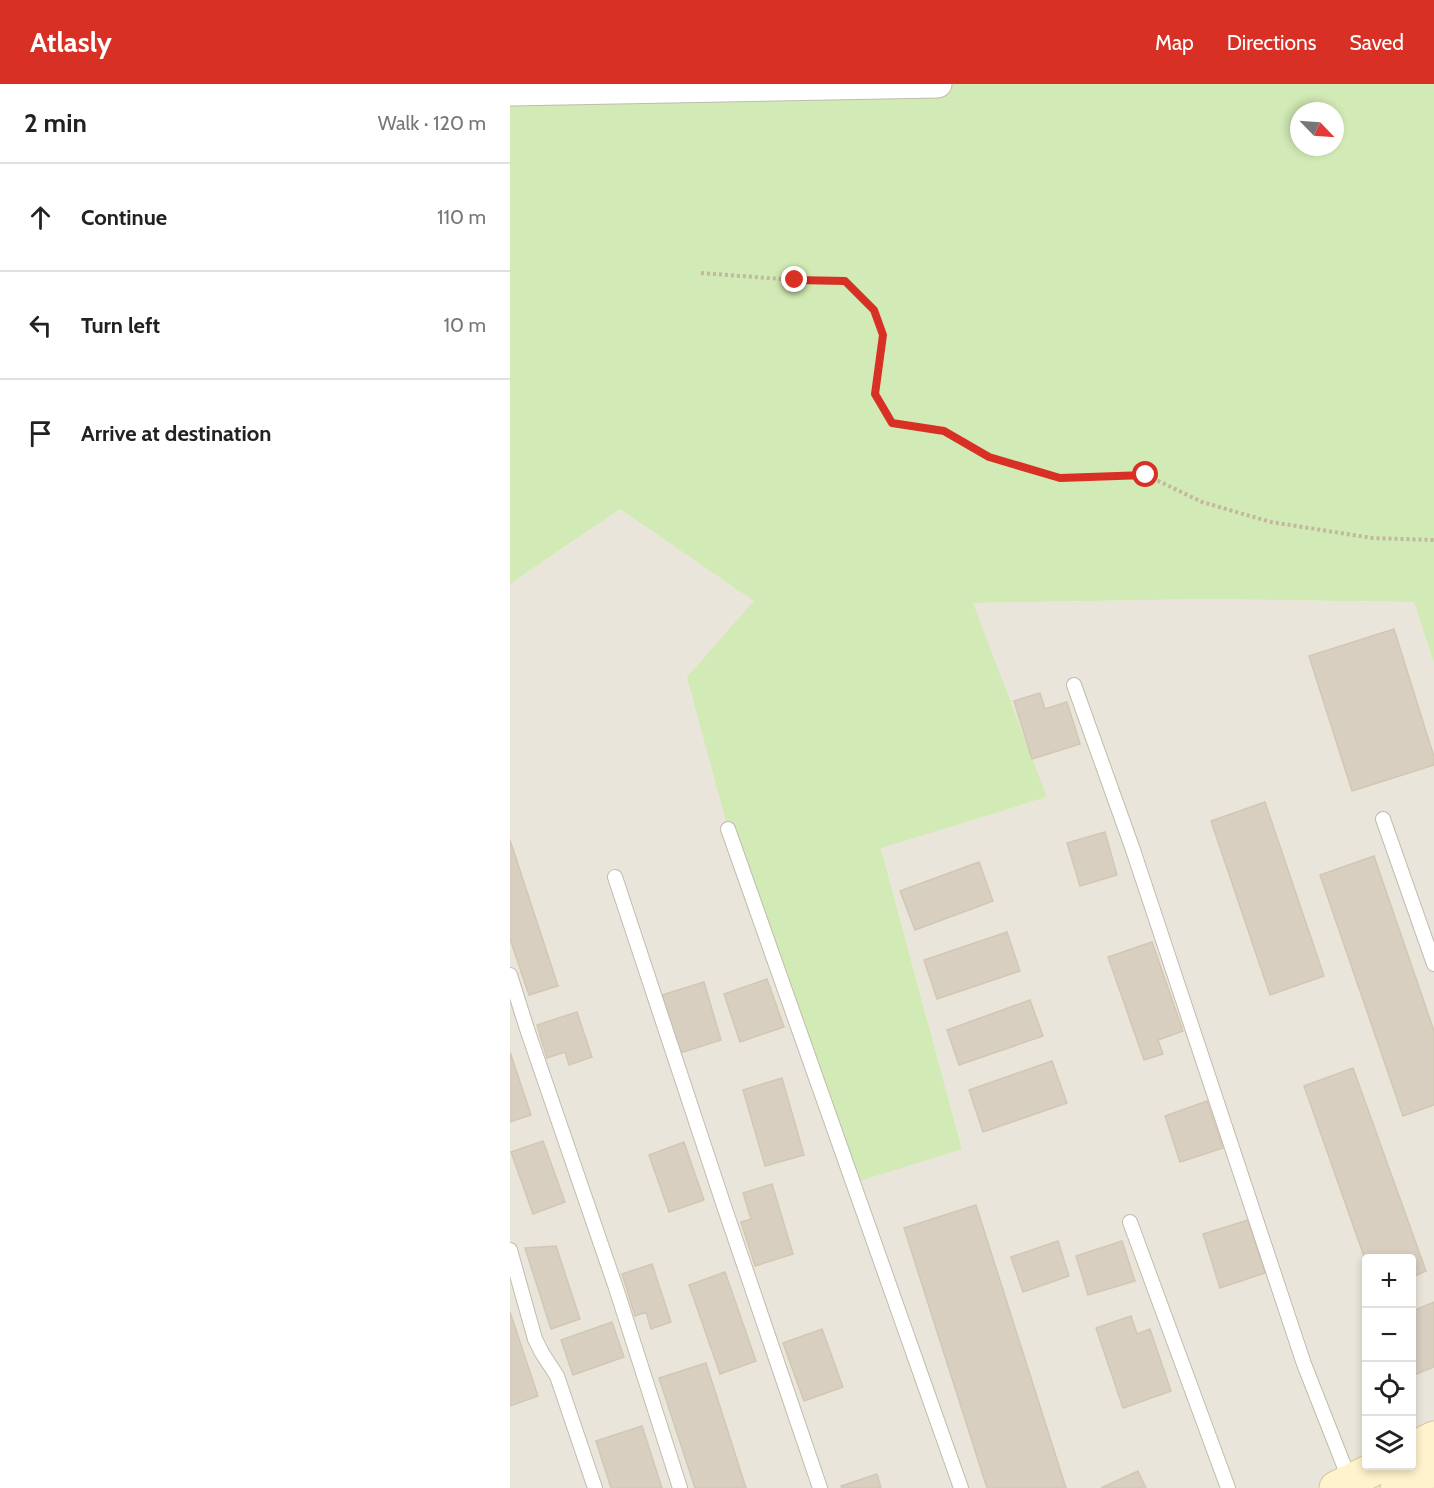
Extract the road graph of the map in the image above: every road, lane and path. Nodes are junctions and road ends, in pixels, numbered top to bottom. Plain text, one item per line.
1 (938, 84) edge
2 (829, 85) edge
3 (510, 92) edge
4 (701, 273) dead end
5 (1434, 540) edge
6 (1074, 686) dead end
7 (1383, 819) dead end
8 (728, 829) dead end
9 (615, 877) dead end
10 (1434, 964) edge
11 (510, 975) edge
12 (1130, 1222) dead end
13 (510, 1250) edge
14 (1434, 1438) edge
15 (1416, 1447) edge
16 (1434, 1469) edge
17 (1372, 1470) edge
18 (1343, 1484) edge
19 (595, 1488) edge
20 (681, 1488) edge
21 (820, 1488) edge
22 (961, 1488) edge
23 (1228, 1488) edge
24 (1397, 1488) edge

1 - 2 street
2 - 3 street
4 - 5 path
6 - 18 lane
7 - 10 lane
8 - 22 lane
9 - 21 lane
11 - 20 lane
12 - 23 lane
13 - 19 lane
14 - 15 main road
16 - 24 main road
17 - 18 main road

